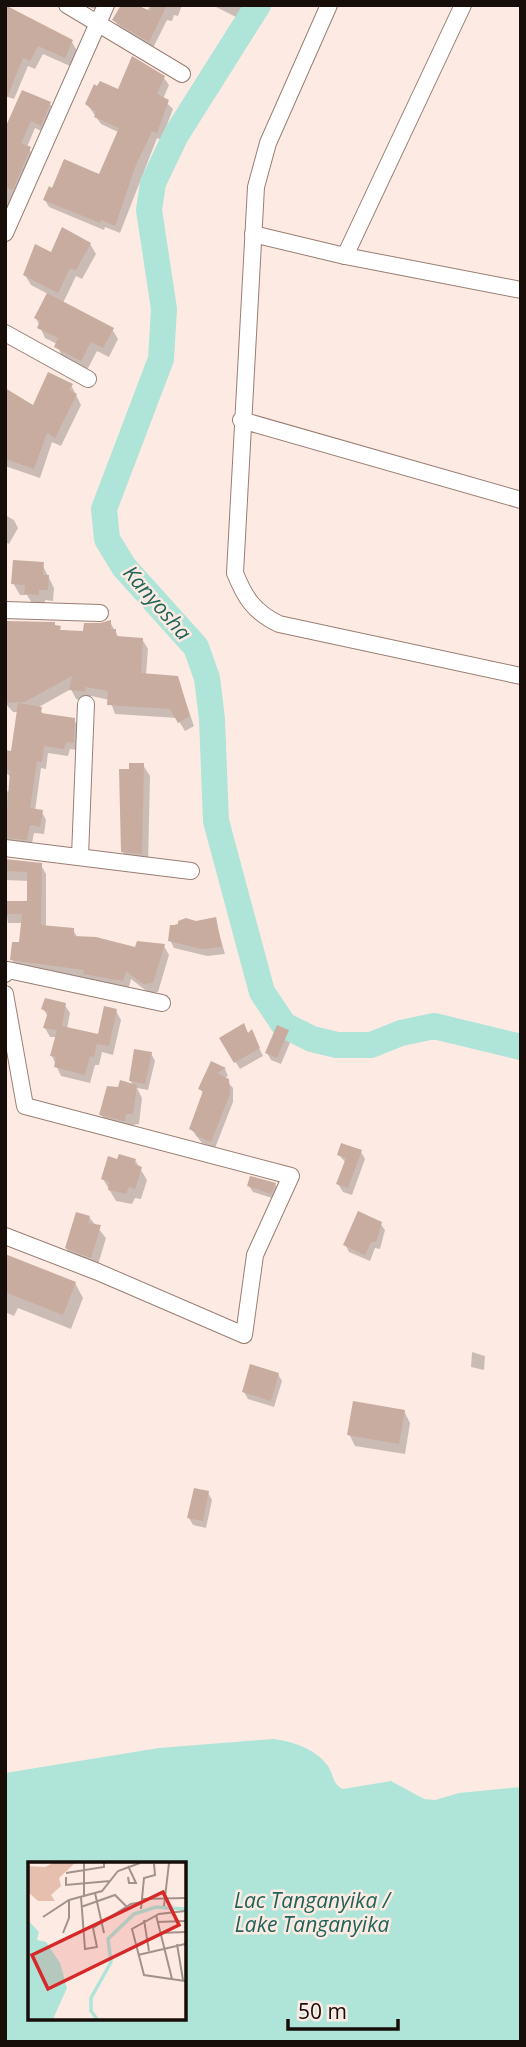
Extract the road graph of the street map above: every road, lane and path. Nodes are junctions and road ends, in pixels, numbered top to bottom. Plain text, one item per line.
1 (67, 5) edge
2 (106, 5) edge
3 (329, 5) edge
4 (463, 5) edge
5 (97, 25) junction
6 (182, 74) dead end
7 (5, 233) edge
8 (253, 234) junction
9 (345, 256) junction
10 (518, 285) edge
11 (5, 333) edge
12 (88, 379) dead end
13 (242, 420) junction
14 (521, 500) edge
15 (5, 610) edge
16 (100, 613) dead end
17 (521, 676) edge
18 (86, 704) dead end
19 (5, 848) edge
20 (80, 856) junction
21 (191, 871) dead end
22 (5, 974) edge
23 (5, 994) edge
24 (162, 1003) dead end
25 (5, 1236) edge

1 - 5 street
2 - 5 street
3 - 8 street
4 - 9 street
5 - 6 street
5 - 7 street
8 - 9 street
8 - 13 street
9 - 10 street
11 - 12 street
13 - 14 street
13 - 17 street
15 - 16 street
18 - 20 street
19 - 20 street
20 - 21 street
22 - 24 street
23 - 25 street

